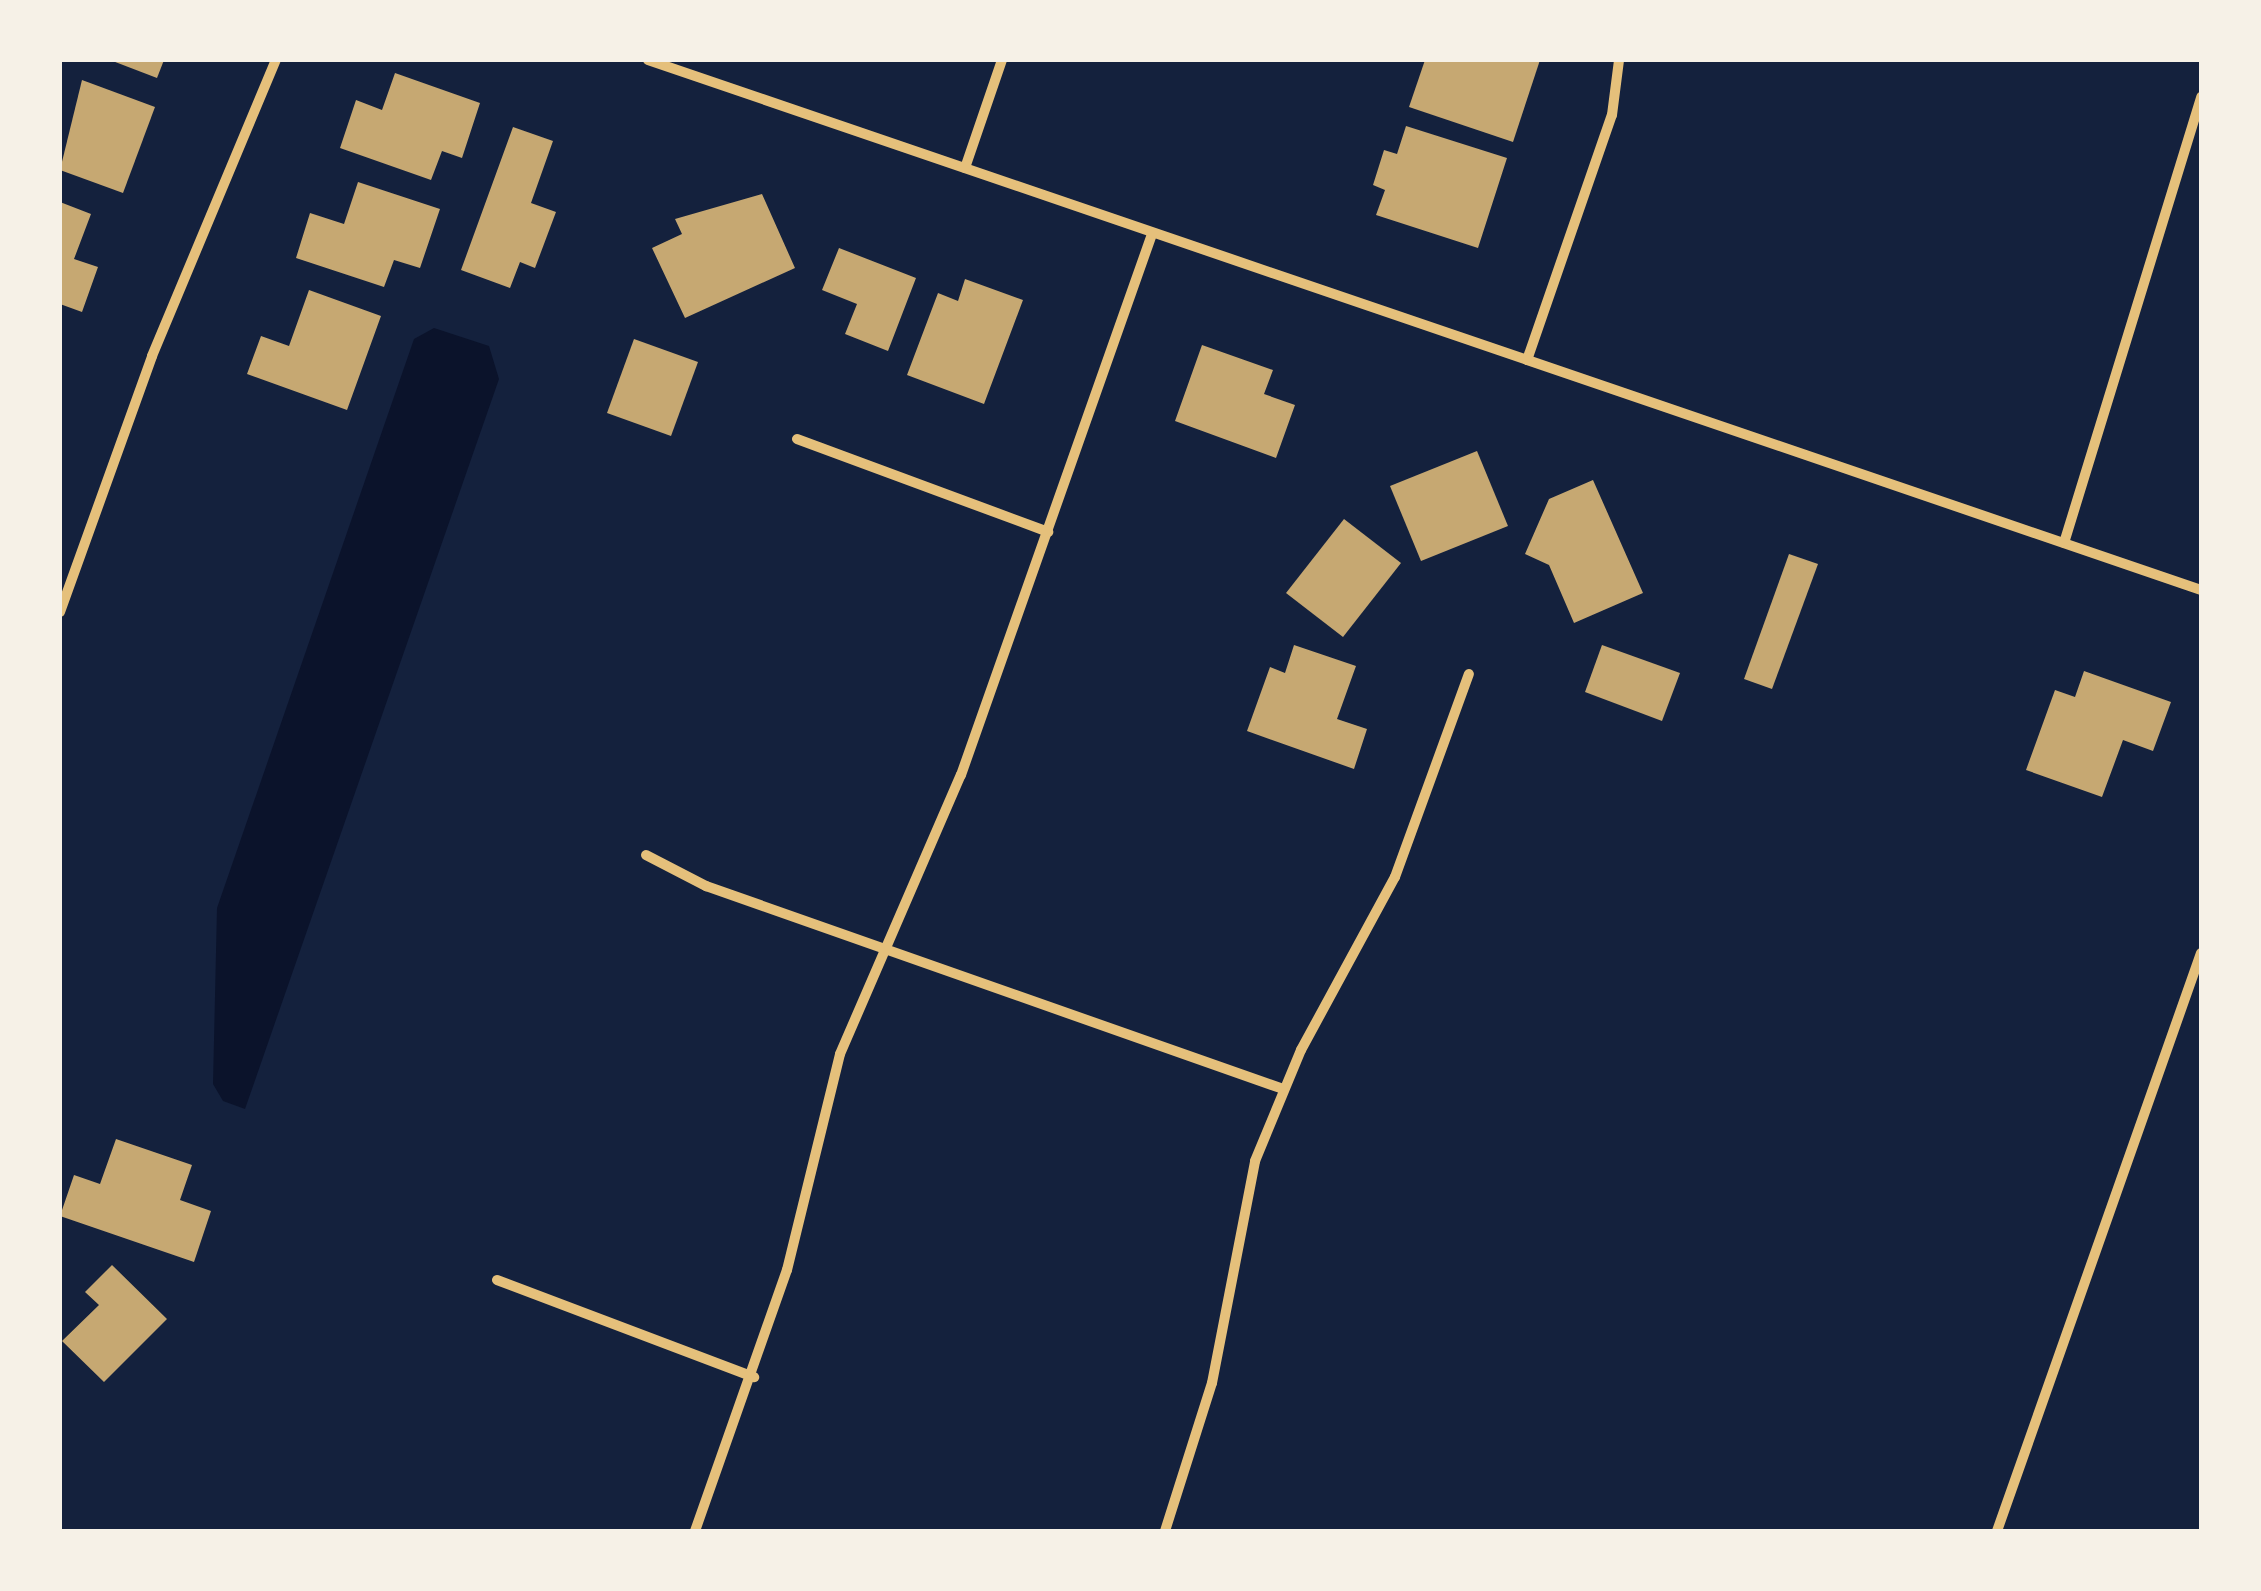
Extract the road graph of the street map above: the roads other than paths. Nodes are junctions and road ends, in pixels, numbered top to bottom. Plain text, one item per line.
1 (276, 60) edge
2 (648, 60) edge
3 (1002, 60) edge
4 (1619, 60) edge
5 (2201, 97) edge
6 (965, 168) junction
7 (1152, 234) junction
8 (1527, 360) junction
9 (798, 439) dead end
10 (1048, 532) junction
11 (2064, 544) junction
12 (2201, 590) edge
13 (60, 612) edge
14 (1470, 674) dead end
15 (646, 855) dead end
16 (884, 950) junction
17 (2201, 953) edge
18 (1283, 1090) junction
19 (498, 1280) dead end
20 (754, 1377) junction
21 (696, 1531) edge
22 (1164, 1531) edge
23 (1997, 1531) edge

1 - 13 street
2 - 6 street
3 - 6 street
4 - 8 street
5 - 11 street
6 - 7 street
7 - 8 street
7 - 10 street
8 - 11 street
9 - 10 street
10 - 16 street
11 - 12 street
14 - 18 street
15 - 16 street
16 - 18 street
16 - 20 street
17 - 23 street
18 - 22 street
19 - 20 street
20 - 21 street

